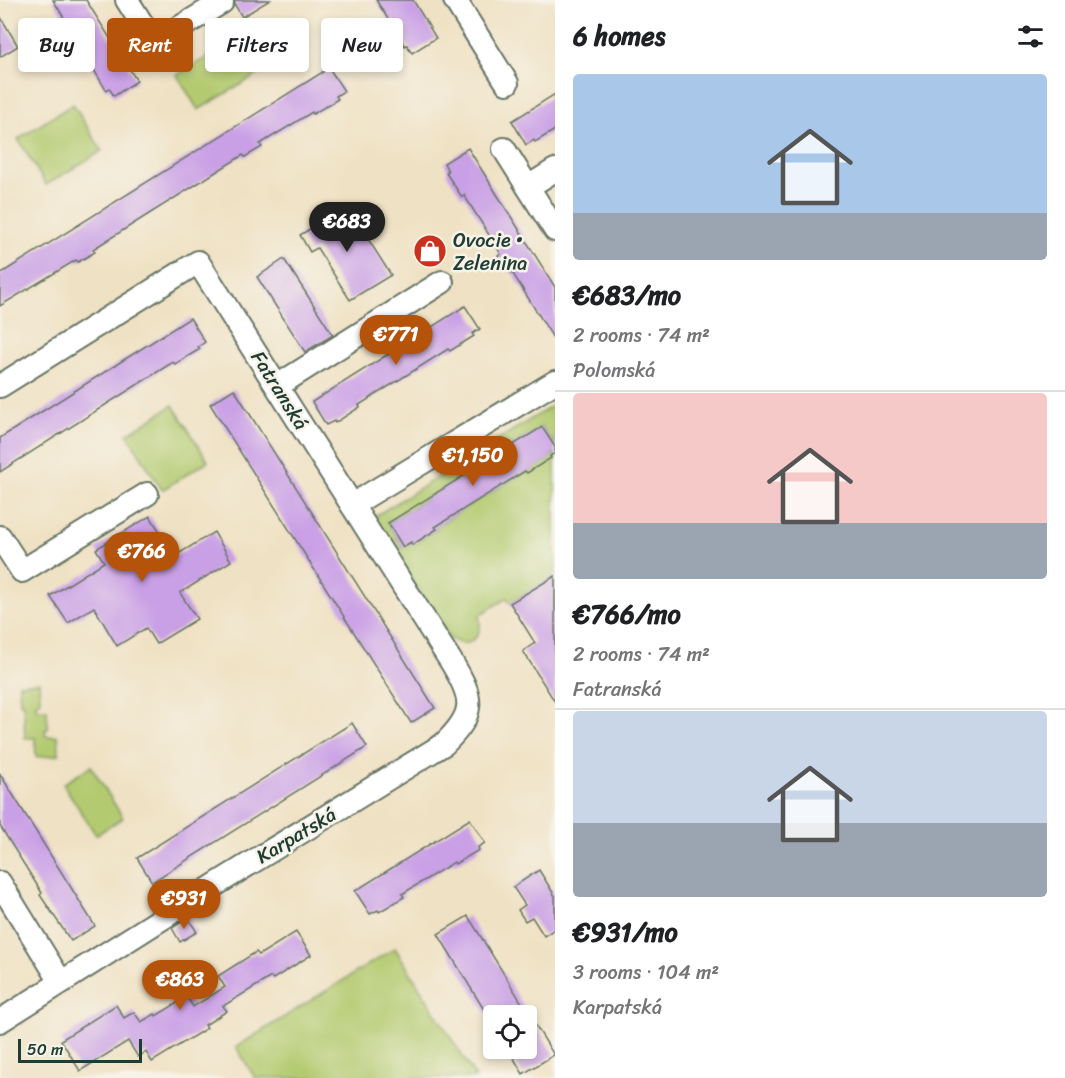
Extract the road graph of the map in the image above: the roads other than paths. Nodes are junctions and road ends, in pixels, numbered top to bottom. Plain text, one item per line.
1 (127, 0) edge
2 (221, 0) edge
3 (455, 0) edge
4 (507, 83) dead end
5 (504, 149) dead end
6 (555, 170) edge
7 (528, 187) junction
8 (555, 230) edge
9 (442, 282) dead end
10 (555, 382) edge
11 (0, 386) edge
12 (277, 386) junction
13 (147, 494) dead end
14 (352, 505) junction
15 (0, 537) edge
16 (464, 721) joint
17 (0, 883) edge
18 (61, 982) junction
19 (0, 1021) edge

1 - 2 street
3 - 4 street
5 - 7 street
6 - 7 street
7 - 8 street
9 - 12 street
10 - 14 street
11 - 12 street, Fatranská
12 - 14 street, Fatranská
13 - 15 street
14 - 16 street, Fatranská
16 - 18 street, Karpatská
17 - 18 street
18 - 19 street, Karpatská

